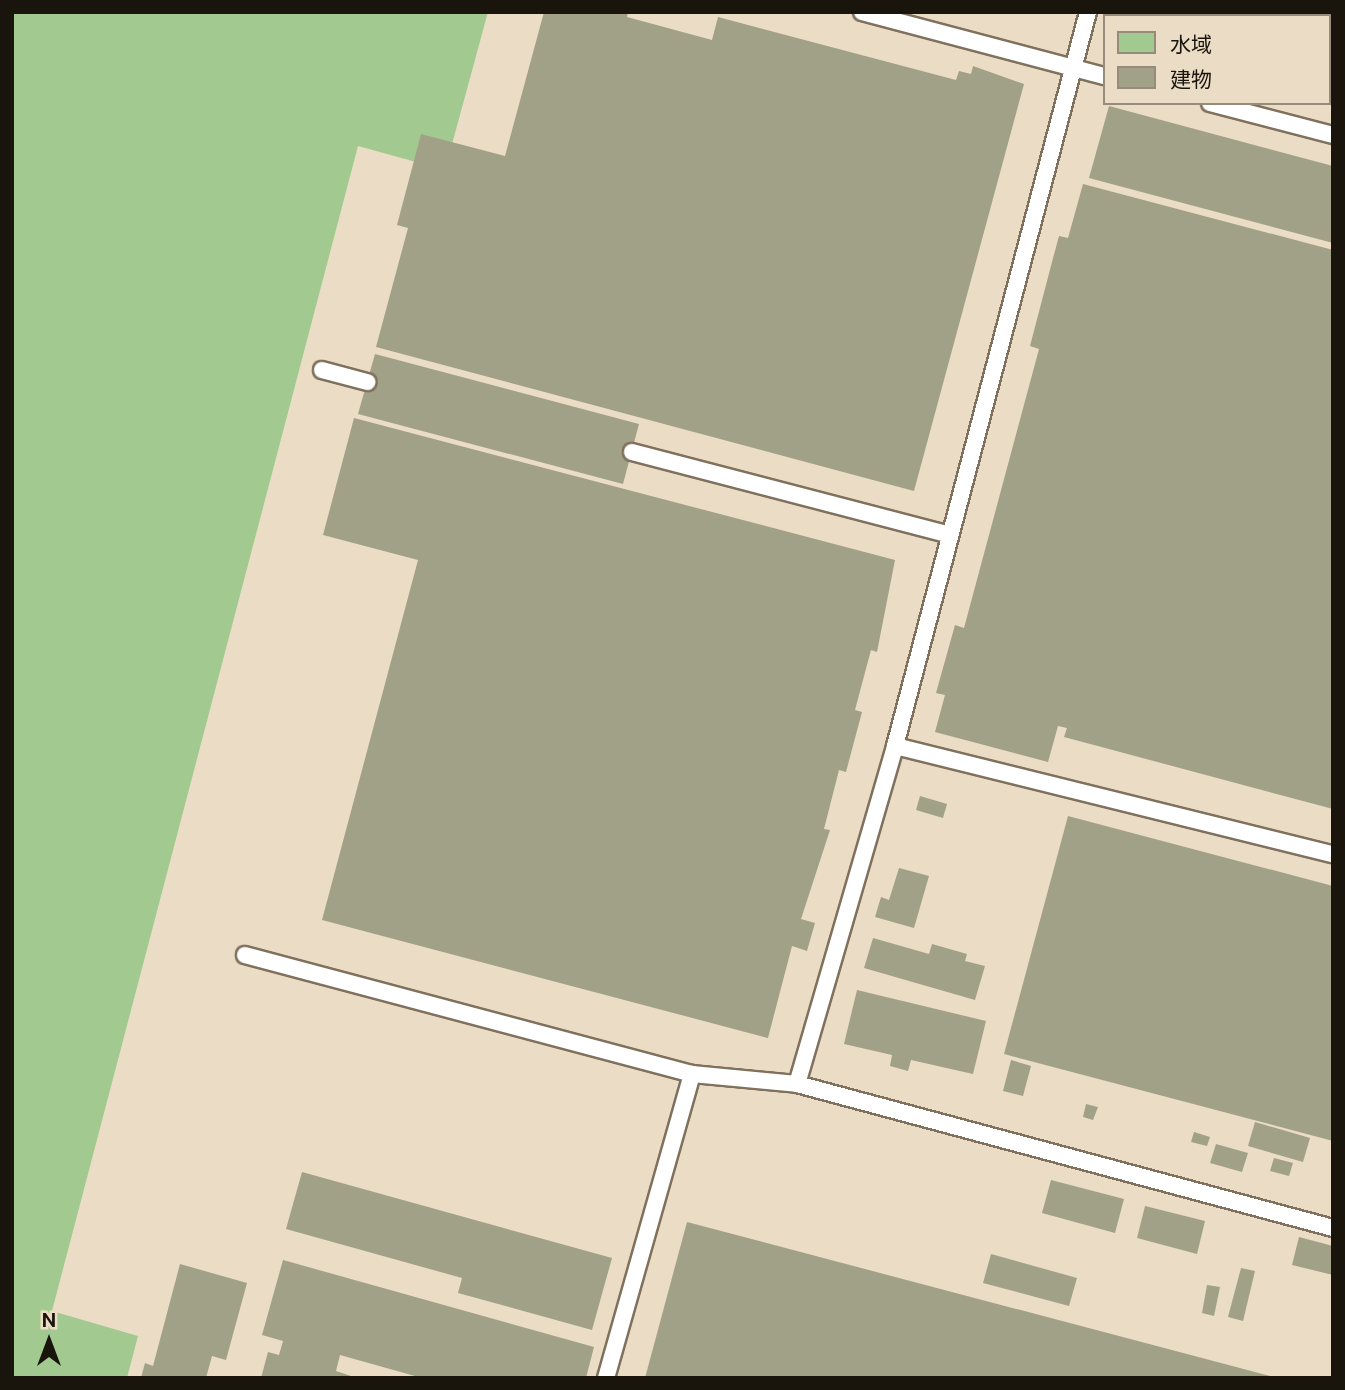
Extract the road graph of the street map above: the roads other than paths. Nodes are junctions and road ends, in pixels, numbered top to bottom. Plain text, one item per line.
1 (862, 12) edge
2 (1088, 12) edge
3 (1073, 68) junction
4 (1104, 76) edge
5 (1218, 105) edge
6 (1333, 135) edge
7 (322, 370) dead end
8 (367, 382) dead end
9 (632, 452) dead end
10 (947, 534) junction
11 (895, 746) junction
12 (1333, 854) edge
13 (245, 955) dead end
14 (692, 1074) junction
15 (797, 1084) junction
16 (1333, 1228) edge
17 (606, 1378) edge

1 - 3 lane
2 - 3 lane
3 - 4 lane
3 - 10 lane
5 - 6 lane
7 - 8 lane
9 - 10 lane
10 - 11 lane
11 - 12 lane
11 - 15 lane
13 - 14 lane
14 - 15 lane
14 - 17 lane
15 - 16 lane

